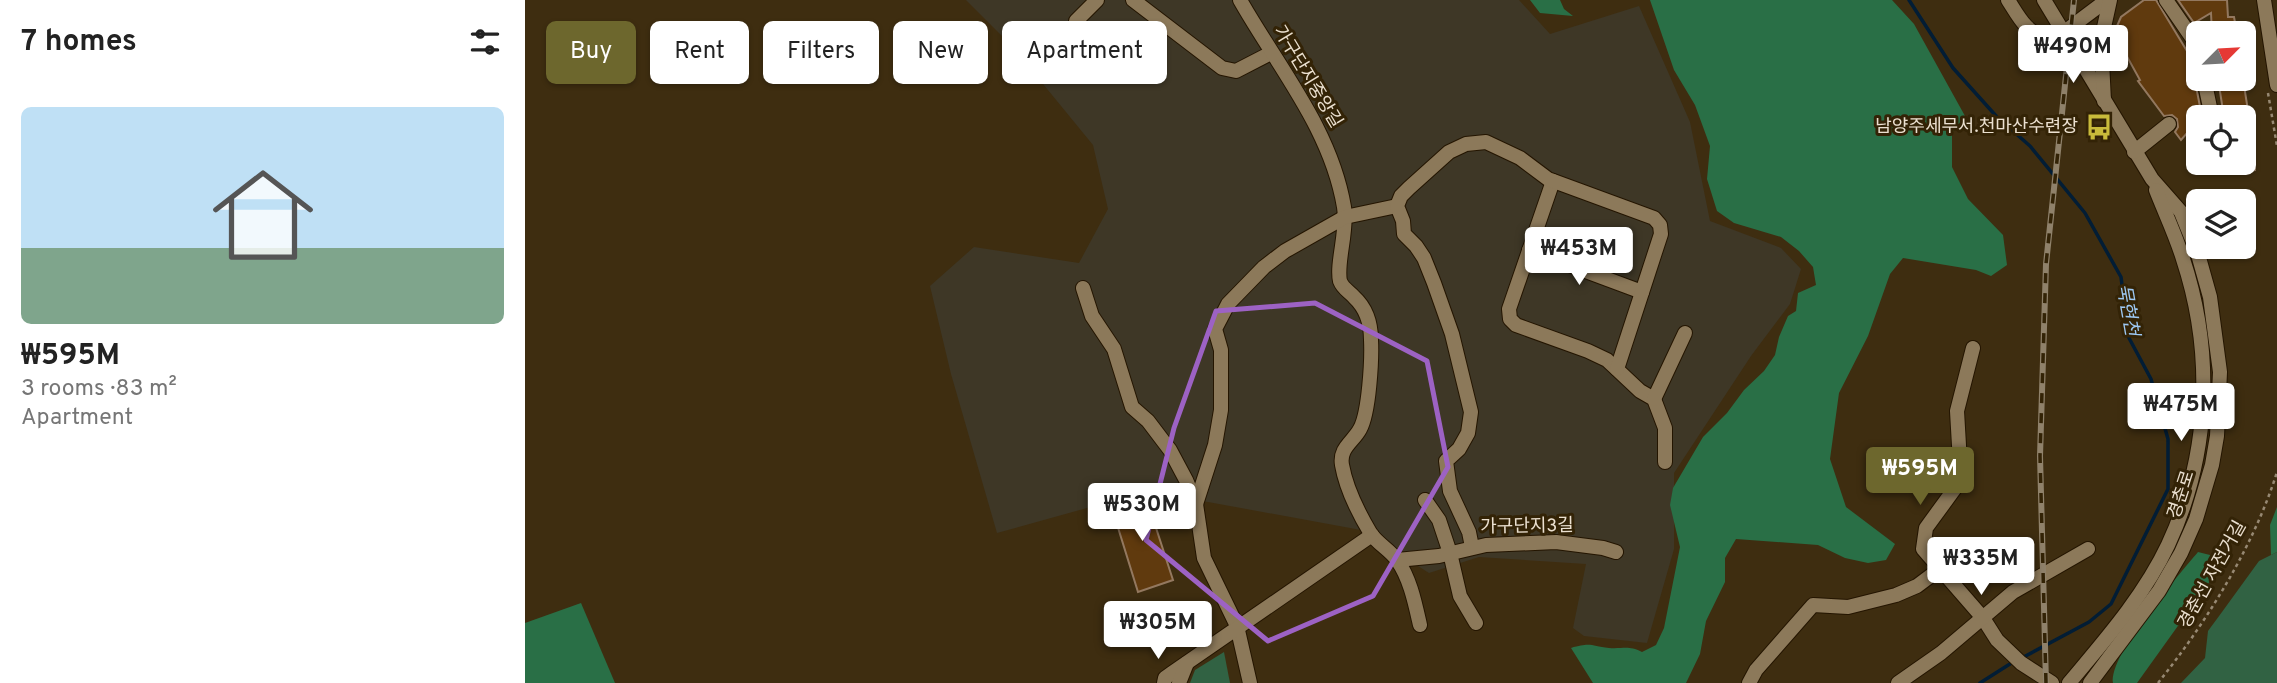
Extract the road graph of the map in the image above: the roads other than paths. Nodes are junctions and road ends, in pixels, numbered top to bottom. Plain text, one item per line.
1 (1097, 0) edge
2 (1133, 0) edge
3 (1240, 0) edge
4 (2008, 0) edge
5 (2044, 0) edge
6 (2108, 0) edge
7 (2166, 0) edge
8 (2264, 0) edge
9 (1076, 20) dead end
10 (2186, 29) edge
11 (2063, 33) junction
12 (1271, 53) junction
13 (2277, 85) edge
14 (2105, 103) junction
15 (2169, 124) dead end
16 (2134, 152) junction
17 (2152, 179) junction
18 (1553, 181) junction
19 (1397, 206) junction
20 (1345, 217) junction
21 (1529, 250) junction
22 (1083, 288) dead end
23 (1642, 292) junction
24 (1685, 333) dead end
25 (1973, 348) dead end
26 (1617, 369) junction
27 (1654, 398) junction
28 (1665, 462) dead end
29 (1425, 500) dead end
30 (1196, 504) junction
31 (1372, 535) junction
32 (1472, 547) junction
33 (2088, 549) dead end
34 (1616, 552) dead end
35 (1450, 553) junction
36 (1397, 560) junction
37 (1941, 568) junction
38 (1983, 618) junction
39 (1476, 623) dead end
40 (1420, 625) dead end
41 (1237, 626) junction
42 (1187, 663) junction
43 (1164, 683) edge
44 (1179, 683) edge
45 (1250, 683) edge
46 (1749, 683) edge
47 (1898, 683) edge
48 (2052, 683) edge
49 (2069, 683) edge
50 (2090, 683) edge

1 - 9 street
2 - 12 street
3 - 12 street, 가구단지중앙길
4 - 11 street
5 - 11 street, 경춘로
6 - 11 street
6 - 14 street
7 - 10 street
8 - 13 street
11 - 14 street, 경춘로
12 - 20 street, 가구단지중앙길
14 - 16 street, 경춘로
15 - 16 street
16 - 17 street, 경춘로
17 - 49 street, 경춘로
17 - 50 street, 경춘로
18 - 19 street
18 - 21 street
18 - 23 street
19 - 20 street
19 - 32 street
20 - 30 street
20 - 31 street, 가구단지중앙길
21 - 23 street
21 - 26 street
22 - 30 street
23 - 26 street
24 - 27 street
25 - 37 street
26 - 27 street
27 - 28 street
29 - 35 street
30 - 41 street
31 - 36 street
31 - 41 street
32 - 34 street, 가구단지3길
32 - 35 street, 가구단지3길
33 - 38 street
35 - 36 street, 가구단지3길
35 - 39 street
36 - 40 street
37 - 38 street
37 - 46 street
38 - 47 street
38 - 48 street
41 - 42 street
41 - 45 street
42 - 43 street
42 - 44 street

